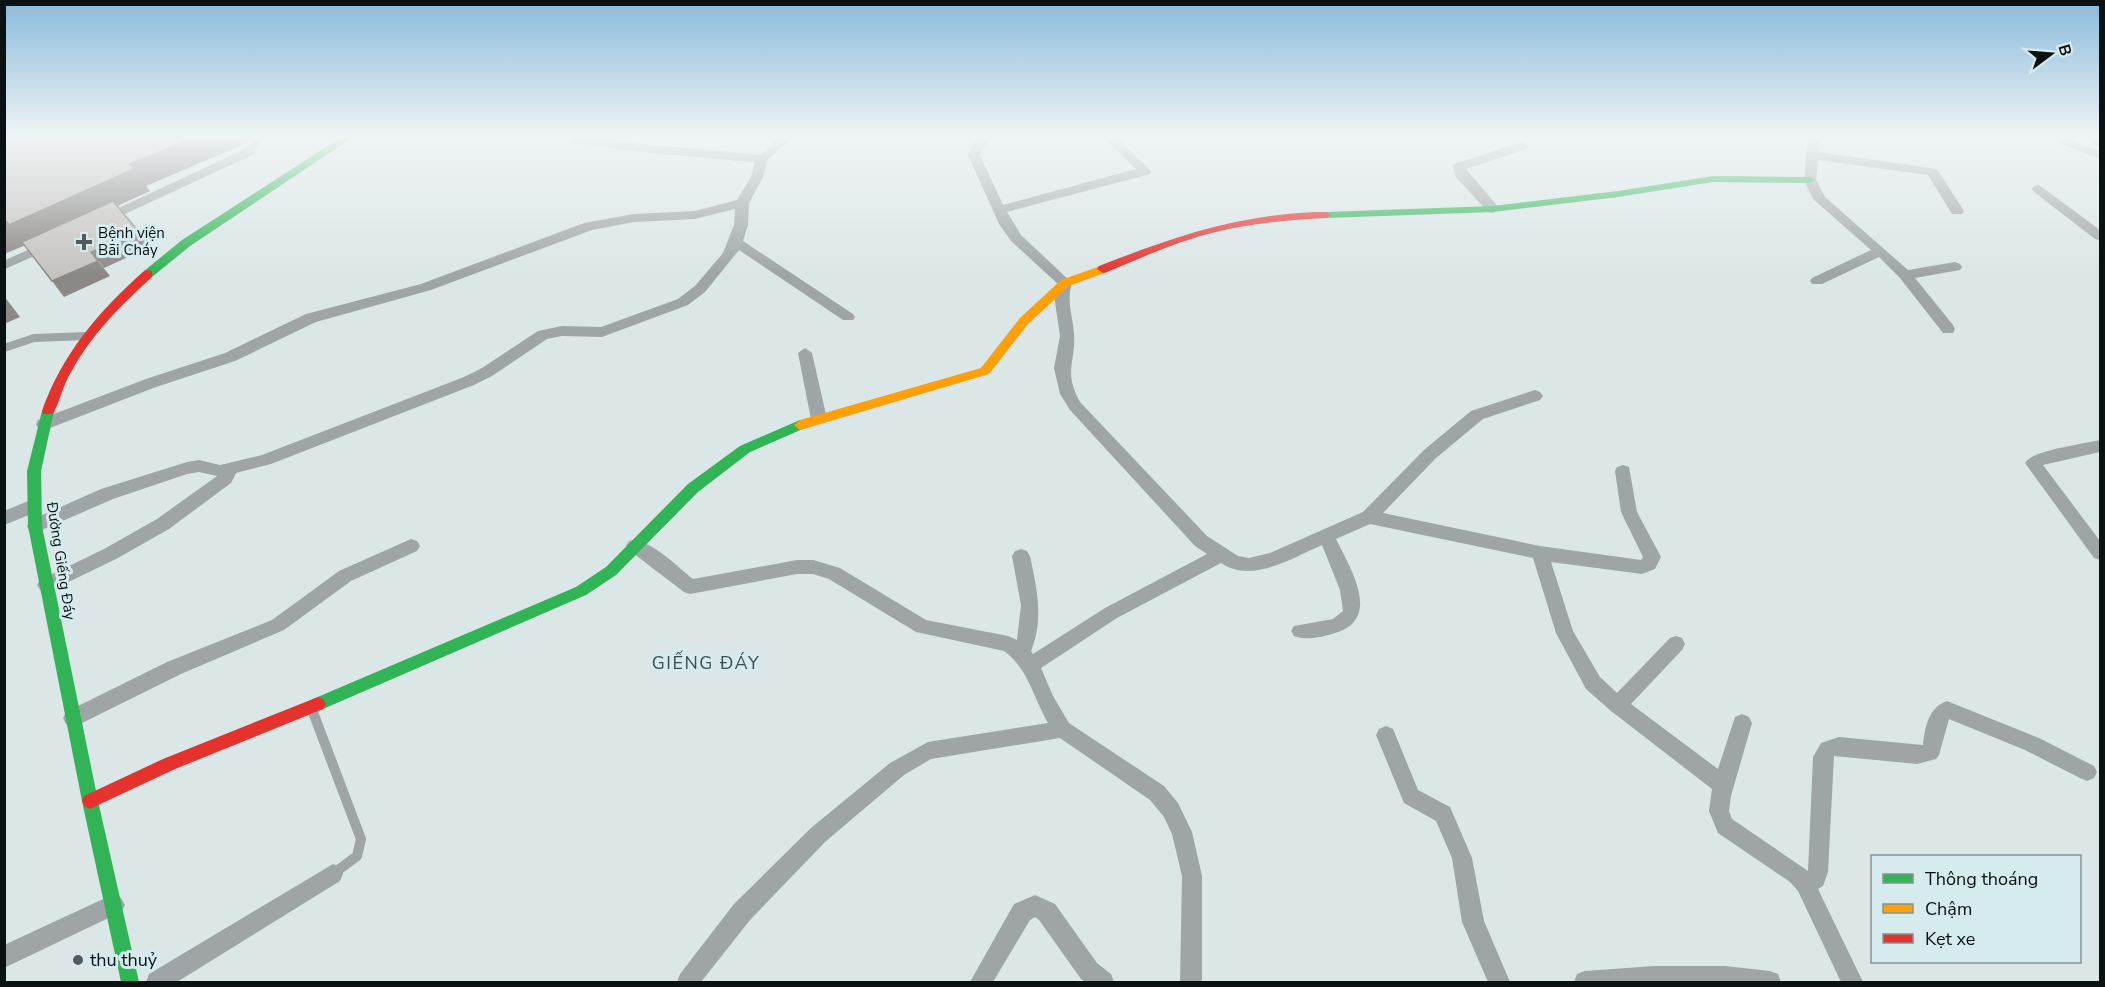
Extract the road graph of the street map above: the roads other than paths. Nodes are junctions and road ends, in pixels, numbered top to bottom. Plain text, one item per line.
1 (184, 182) edge
2 (280, 182) edge
3 (754, 182) edge
4 (987, 182) edge
5 (1104, 182) edge
6 (1468, 182) edge
7 (1694, 182) edge
8 (1811, 182) edge
9 (1938, 182) edge
10 (2039, 189) dead end
11 (742, 203) junction
12 (1493, 209) junction
13 (1000, 210) junction
14 (1957, 211) dead end
15 (101, 221) edge
16 (2100, 236) edge
17 (736, 242) junction
18 (47, 245) edge
19 (1881, 251) junction
20 (4, 265) edge
21 (1955, 267) dead end
22 (1905, 275) junction
23 (1817, 281) dead end
24 (1065, 283) junction
25 (848, 317) dead end
26 (1948, 328) dead end
27 (87, 336) junction
28 (19, 341) junction
29 (4, 343) edge
30 (4, 348) edge
31 (805, 353) dead end
32 (1535, 396) dead end
33 (819, 419) junction
34 (44, 424) junction
35 (2100, 446) edge
36 (229, 470) junction
37 (1623, 471) dead end
38 (33, 506) junction
39 (1369, 517) junction
40 (4, 519) edge
41 (35, 526) junction
42 (1326, 535) junction
43 (411, 546) dead end
44 (635, 546) junction
45 (1540, 553) junction
46 (2100, 553) edge
47 (1221, 555) junction
48 (1021, 556) dead end
49 (46, 585) junction
50 (1300, 631) dead end
51 (1676, 644) dead end
52 (1026, 659) junction
53 (1618, 705) junction
54 (310, 706) junction
55 (73, 718) junction
56 (1742, 723) dead end
57 (1062, 729) junction
58 (1386, 735) dead end
59 (2087, 772) dead end
60 (1723, 785) junction
61 (90, 801) junction
62 (333, 873) joint
63 (1805, 884) junction
64 (114, 905) junction
65 (4, 957) edge
66 (1722, 980) edge
67 (130, 982) edge
68 (157, 982) edge
69 (688, 982) edge
70 (981, 982) edge
71 (1103, 982) edge
72 (1191, 982) edge
73 (1499, 982) edge
74 (1585, 982) edge
75 (1770, 982) edge
76 (1852, 982) edge

1 - 15 lane
2 - 27 street, Đường Giếng Đáy
3 - 11 street
4 - 13 street
5 - 13 street
6 - 12 street
7 - 12 street
8 - 19 street
9 - 14 street
10 - 16 street
11 - 17 street
11 - 34 street
12 - 24 street
13 - 24 street
17 - 25 street
17 - 36 street
18 - 20 lane
19 - 22 street
19 - 23 street
21 - 22 street
22 - 26 street
24 - 33 street
24 - 47 street
27 - 28 lane
27 - 34 street, Đường Giếng Đáy
28 - 29 lane
28 - 30 lane
31 - 33 street
32 - 39 street
33 - 44 street
34 - 38 street, Đường Giếng Đáy
35 - 46 street
36 - 41 street
36 - 49 street
37 - 45 street
38 - 40 street
38 - 41 street, Đường Giếng Đáy
39 - 42 street
39 - 45 street
41 - 49 street, Đường Giếng Đáy
42 - 47 street
42 - 50 street
43 - 55 street
44 - 52 street
44 - 54 street
45 - 53 street
47 - 52 street
48 - 52 street
49 - 55 street, Đường Giếng Đáy
51 - 53 street
52 - 57 street
53 - 60 street
54 - 61 street
54 - 62 lane
55 - 61 street, Đường Giếng Đáy
56 - 60 street
57 - 69 street
57 - 72 street
58 - 73 street
59 - 63 street
60 - 63 street
61 - 64 street, Đường Giếng Đáy
62 - 68 street
63 - 76 street
64 - 65 street
64 - 67 street, Đường Giếng Đáy
66 - 74 street
66 - 75 street
70 - 71 street

